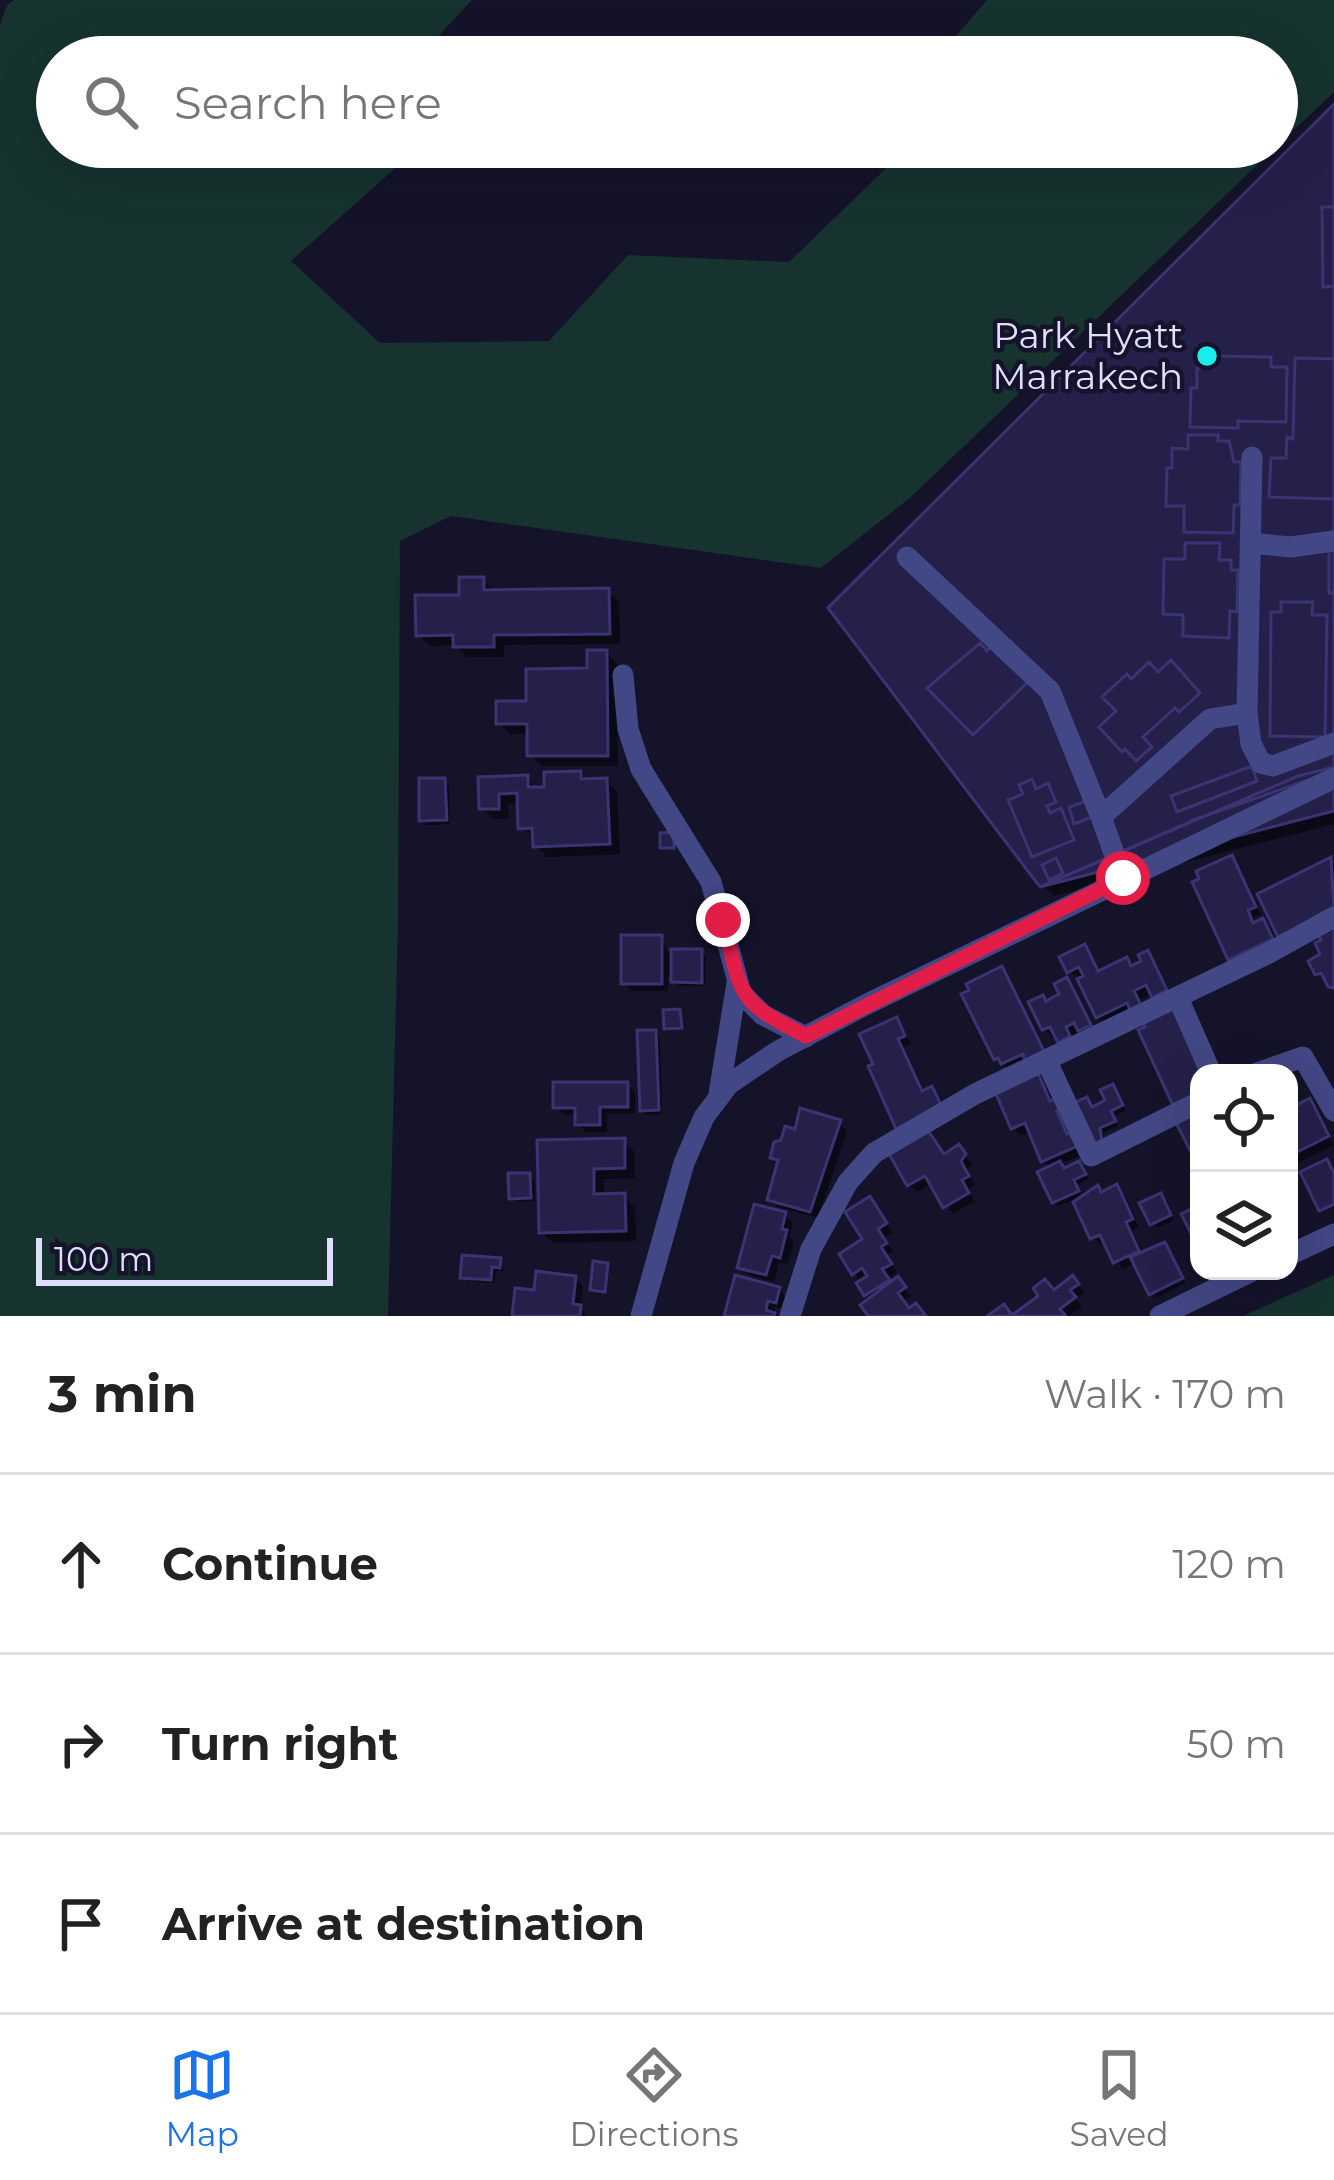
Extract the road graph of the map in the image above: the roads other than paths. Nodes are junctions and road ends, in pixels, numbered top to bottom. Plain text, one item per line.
1 (1252, 457) dead end
2 (1334, 541) edge
3 (1250, 543) junction
4 (907, 557) dead end
5 (623, 675) dead end
6 (1246, 712) junction
7 (1334, 743) edge
8 (1334, 778) edge
9 (1101, 817) junction
10 (1123, 878) junction
11 (1334, 916) edge
12 (737, 983) junction
13 (1178, 998) junction
14 (756, 1010) junction
15 (728, 1028) junction
16 (806, 1036) junction
17 (1047, 1062) junction
18 (1207, 1064) edge
19 (1283, 1064) edge
20 (719, 1094) junction
21 (1190, 1106) edge
22 (1334, 1111) edge
23 (1334, 1234) edge
24 (1298, 1251) edge
25 (1234, 1280) edge
26 (641, 1316) edge
27 (790, 1316) edge
28 (1160, 1316) edge

1 - 3 street
2 - 3 street
3 - 6 street
4 - 9 street
5 - 12 street
6 - 7 street
6 - 9 street
8 - 10 street
9 - 10 street
10 - 16 street
11 - 13 street
12 - 14 street
12 - 15 street
13 - 17 street
13 - 18 street
14 - 15 street
14 - 16 street
15 - 20 street
16 - 20 street
17 - 21 street
17 - 27 street
19 - 22 street
20 - 26 street
23 - 24 street
25 - 28 street

